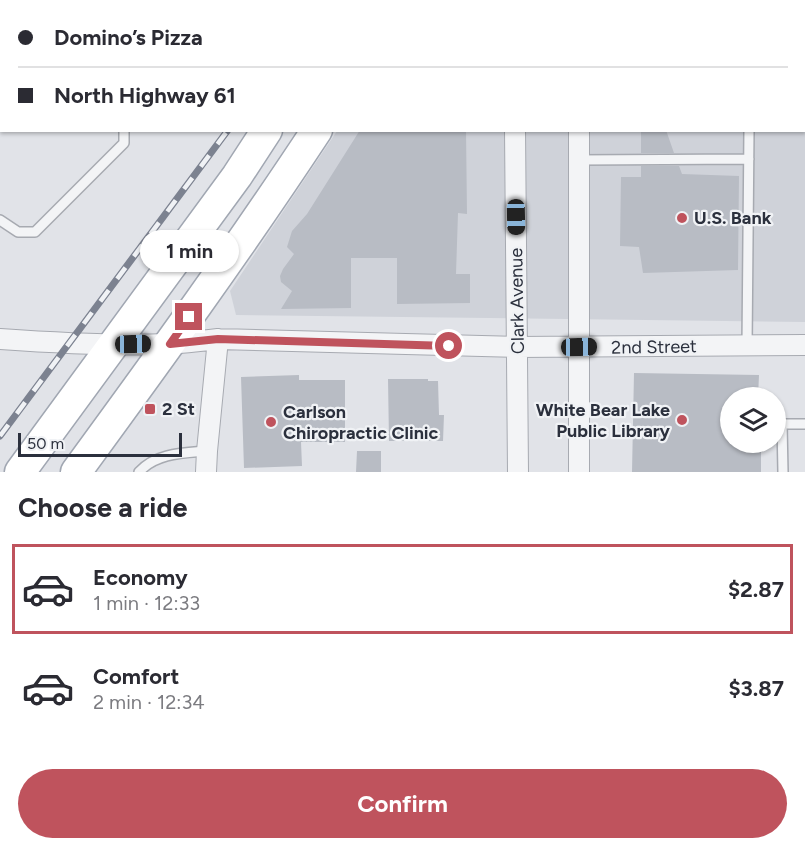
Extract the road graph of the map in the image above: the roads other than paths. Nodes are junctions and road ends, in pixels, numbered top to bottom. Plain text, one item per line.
1 (124, 132) edge
2 (266, 132) edge
3 (316, 132) edge
4 (515, 132) edge
5 (579, 132) edge
6 (749, 132) edge
7 (749, 159) junction
8 (579, 160) junction
9 (0, 220) edge
10 (0, 339) edge
11 (218, 339) junction
12 (170, 344) junction
13 (114, 345) junction
14 (747, 345) junction
15 (805, 345) edge
16 (517, 347) junction
17 (579, 347) junction
18 (805, 424) edge
19 (207, 451) junction
20 (20, 472) edge
21 (76, 472) edge
22 (139, 472) edge
23 (206, 472) edge
24 (518, 472) edge
25 (579, 472) edge
26 (783, 472) edge

1 - 9 lane
2 - 13 main road
3 - 12 main road
4 - 16 street, Clark Avenue
5 - 8 street
6 - 7 lane
7 - 8 lane
7 - 14 lane
8 - 17 street
10 - 13 street, 2nd Street
11 - 12 street, 2nd Street
11 - 16 street, 2nd Street
11 - 19 street
12 - 13 street, 2nd Street
12 - 21 main road
13 - 20 main road
14 - 15 street, 2nd Street
14 - 17 street, 2nd Street
16 - 17 street, 2nd Street
16 - 24 street, Clark Avenue
17 - 25 street
18 - 26 lane
19 - 22 lane
19 - 23 street

